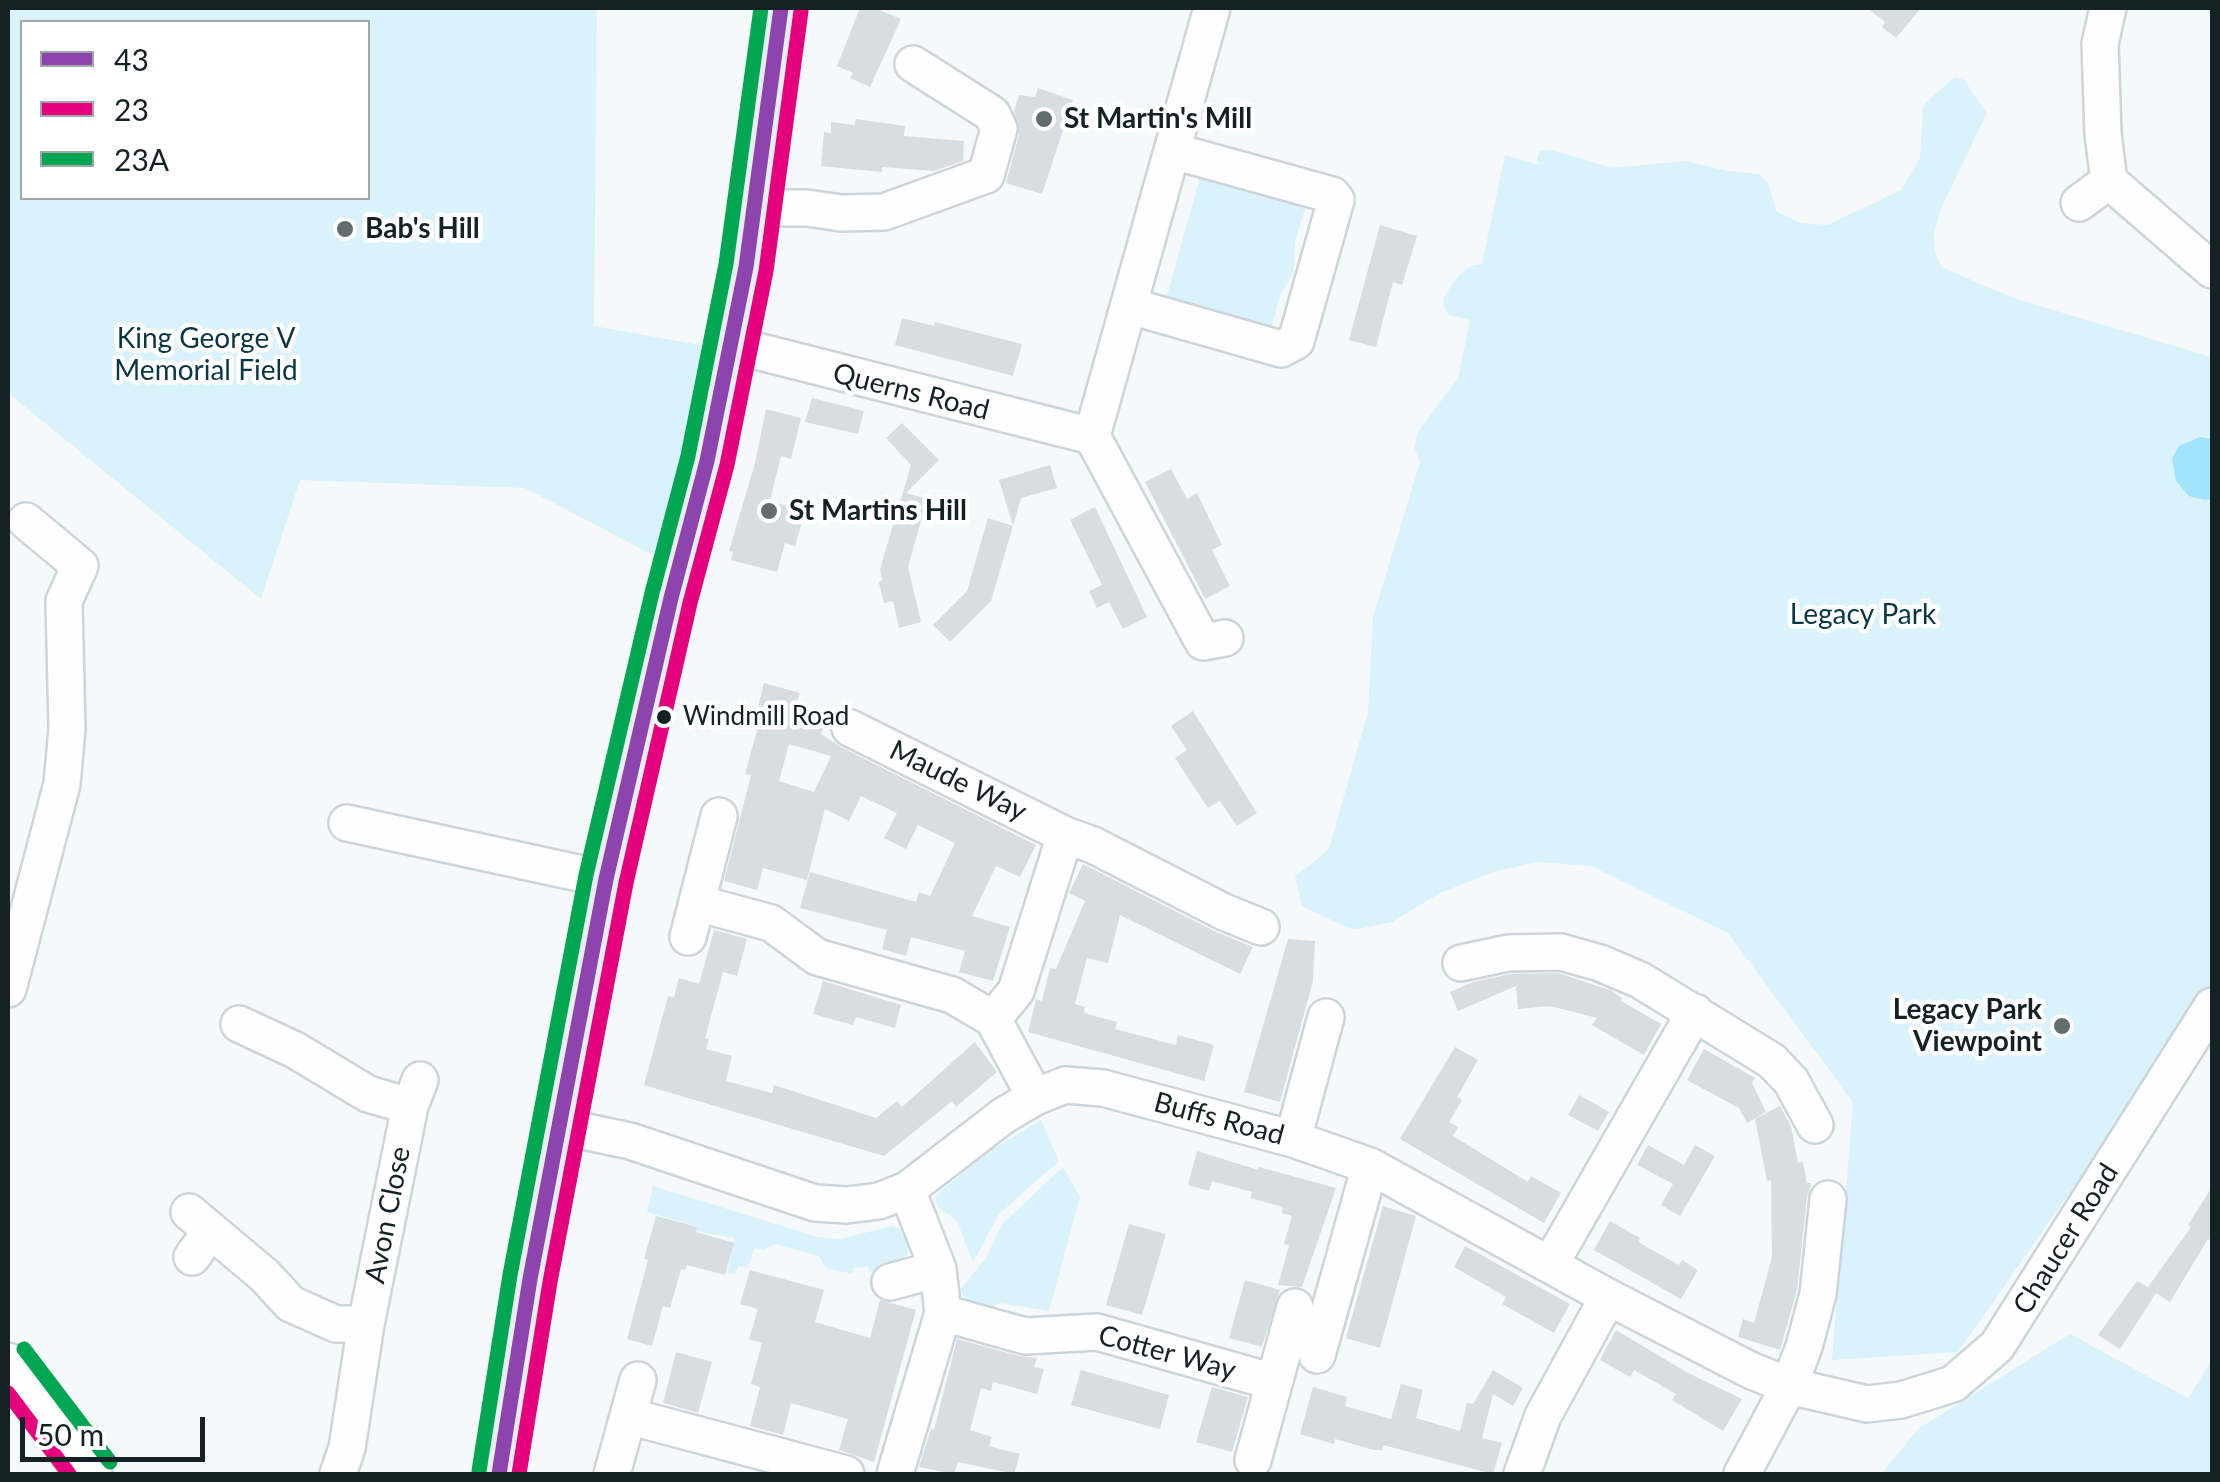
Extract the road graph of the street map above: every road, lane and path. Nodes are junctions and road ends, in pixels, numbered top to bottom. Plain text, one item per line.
1 (780, 8) edge
2 (1212, 8) edge
3 (2108, 8) edge
4 (913, 64) dead end
5 (1173, 151) junction
6 (2108, 181) junction
7 (2079, 203) dead end
8 (756, 208) junction
9 (2212, 270) edge
10 (1130, 306) junction
11 (730, 344) junction
12 (1092, 436) junction
13 (26, 521) dead end
14 (1226, 638) dead end
15 (850, 728) dead end
16 (718, 816) dead end
17 (348, 823) dead end
18 (1065, 835) junction
19 (606, 879) junction
20 (1261, 926) dead end
21 (1461, 963) dead end
22 (8, 989) edge
23 (2212, 1006) edge
24 (1695, 1012) junction
25 (1326, 1017) dead end
26 (993, 1019) junction
27 (252, 1041) dead end
28 (1035, 1097) junction
29 (1815, 1125) dead end
30 (558, 1126) junction
31 (1293, 1139) junction
32 (1370, 1166) junction
33 (907, 1190) junction
34 (1828, 1198) dead end
35 (197, 1234) dead end
36 (1551, 1263) junction
37 (938, 1269) junction
38 (890, 1282) dead end
39 (1608, 1297) junction
40 (1295, 1308) dead end
41 (943, 1314) junction
42 (366, 1324) junction
43 (1317, 1355) dead end
44 (8, 1360) edge
45 (638, 1380) dead end
46 (1274, 1382) junction
47 (1789, 1386) junction
48 (1867, 1404) joint
49 (628, 1416) junction
50 (1253, 1460) dead end
51 (94, 1474) edge
52 (338, 1474) edge
53 (499, 1474) edge
54 (612, 1474) edge
55 (846, 1474) edge
56 (896, 1474) edge
57 (1522, 1474) edge
58 (1742, 1474) edge

1 - 8 main road
2 - 5 street
3 - 6 street
4 - 8 street
5 - 10 street
5 - 10 street
6 - 7 street
6 - 9 street
8 - 11 main road
10 - 12 street
11 - 12 street, Querns Road
11 - 19 main road
12 - 14 street
13 - 22 street
15 - 18 street, Maude Way
16 - 26 street
17 - 19 street
18 - 20 street, Maude Way
18 - 26 street
19 - 30 main road
21 - 24 street
23 - 48 street, Chaucer Road
24 - 29 street
24 - 36 street
25 - 31 street
26 - 28 street
27 - 42 street, Avon Close
28 - 31 street, Buffs Road
28 - 33 street, Buffs Road
30 - 33 street, Buffs Road
30 - 53 main road
31 - 32 street, Buffs Road
32 - 36 street, Buffs Road
32 - 43 street
33 - 37 street
34 - 47 street
35 - 42 street
36 - 39 street, Buffs Road
37 - 38 street
37 - 41 street
39 - 47 street, Buffs Road
39 - 57 street
40 - 46 street, Cotter Way
41 - 46 street, Cotter Way
41 - 56 street
42 - 52 street, Avon Close
44 - 51 street
45 - 49 street
46 - 50 street, Cotter Way
47 - 48 street, Buffs Road
47 - 58 street
49 - 54 street
49 - 55 street

